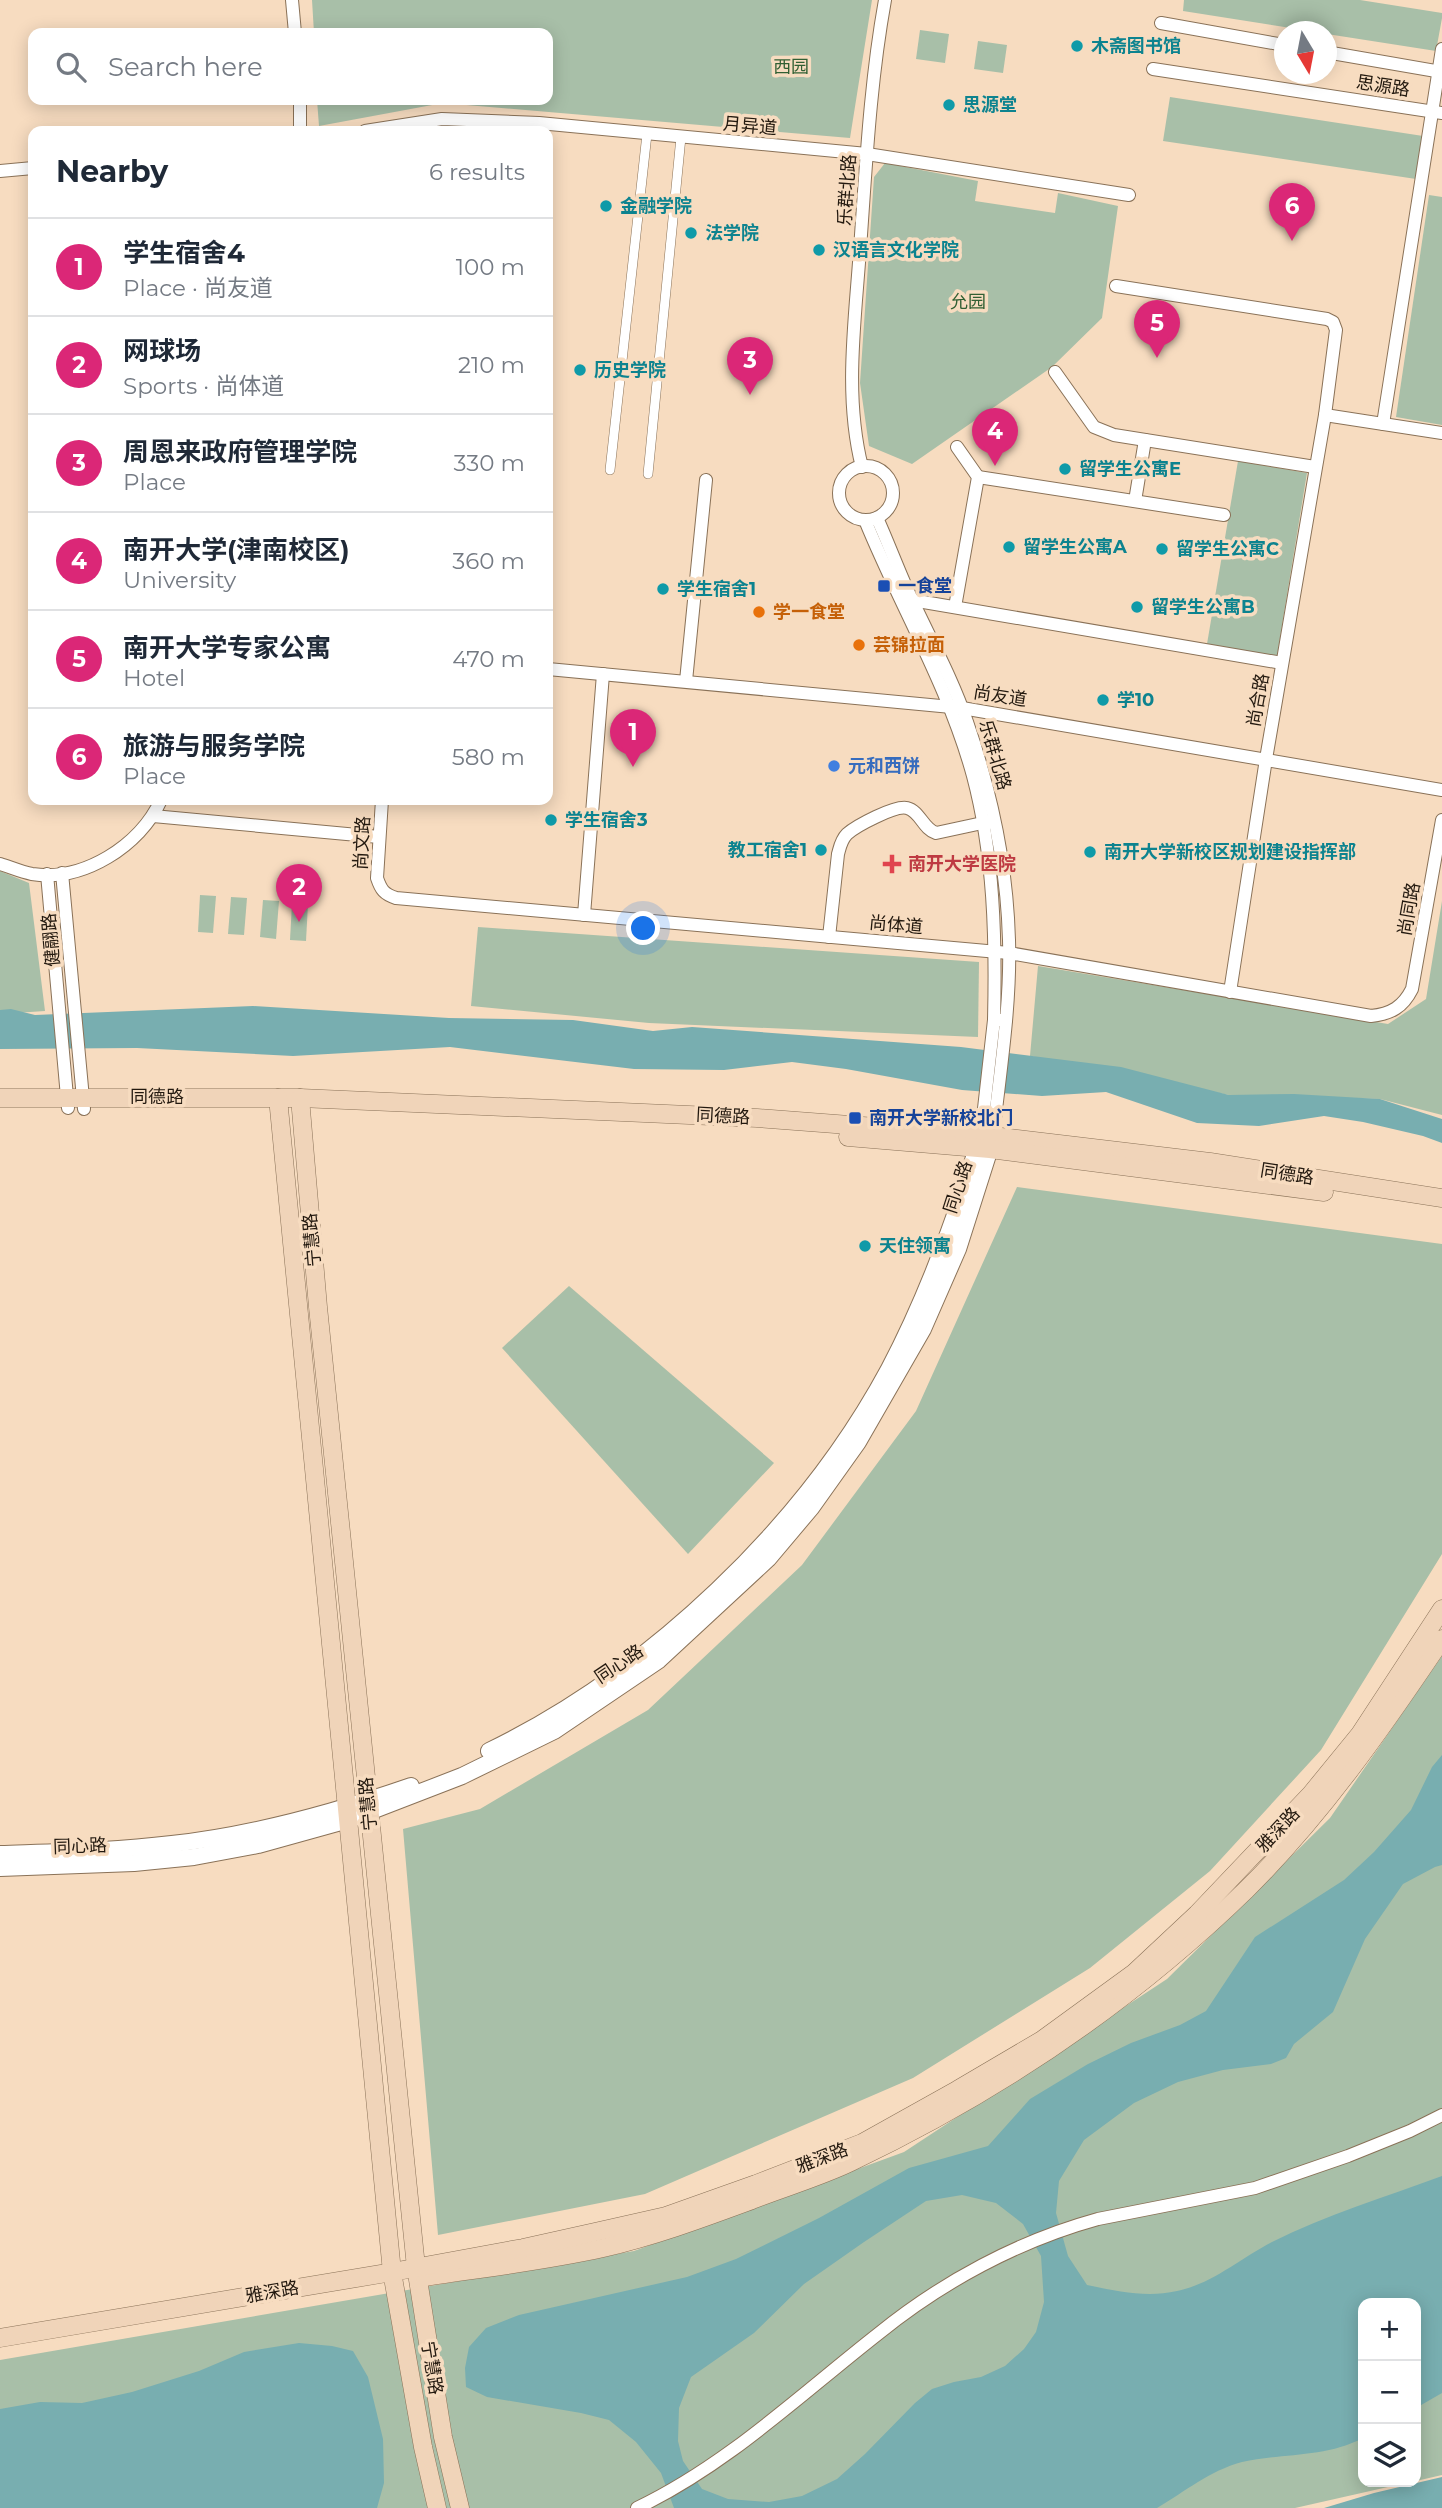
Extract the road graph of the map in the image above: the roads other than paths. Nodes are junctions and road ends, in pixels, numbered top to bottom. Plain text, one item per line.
1 (292, 0) edge
2 (885, 0) edge
3 (1161, 23) dead end
4 (295, 28) edge
5 (1274, 43) edge
6 (1442, 49) edge
7 (1337, 54) edge
8 (1153, 69) dead end
9 (1440, 72) edge
10 (300, 105) edge
11 (1437, 112) edge
12 (441, 125) edge
13 (300, 126) edge
14 (647, 134) junction
15 (681, 137) junction
16 (867, 154) junction
17 (28, 168) edge
18 (0, 171) edge
19 (1129, 195) dead end
20 (1116, 286) dead end
21 (1055, 372) dead end
22 (1325, 415) junction
23 (1383, 424) junction
24 (1442, 433) edge
25 (1145, 440) junction
26 (957, 447) dead end
27 (862, 467) junction
28 (1315, 467) junction
29 (610, 470) dead end
30 (648, 474) dead end
31 (978, 477) junction
32 (706, 480) dead end
33 (1135, 501) junction
34 (1224, 515) dead end
35 (871, 519) junction
36 (898, 598) junction
37 (912, 600) junction
38 (955, 607) junction
39 (1282, 663) junction
40 (553, 669) edge
41 (603, 674) junction
42 (686, 681) junction
43 (956, 707) junction
44 (1266, 759) junction
45 (1442, 790) edge
46 (158, 805) edge
47 (382, 805) edge
48 (153, 816) junction
49 (1442, 820) edge
50 (988, 822) junction
51 (379, 837) junction
52 (0, 864) edge
53 (62, 873) junction
54 (47, 874) junction
55 (380, 888) joint
56 (584, 915) junction
57 (829, 937) junction
58 (995, 952) junction
59 (1009, 953) junction
60 (1230, 992) junction
61 (1405, 1003) joint
62 (1000, 1020) junction
63 (0, 1098) edge
64 (76, 1103) junction
65 (278, 1103) junction
66 (300, 1103) junction
67 (0, 1110) edge
68 (985, 1142) junction
69 (1442, 1198) edge
70 (1442, 1209) edge
71 (1442, 1609) edge
72 (1442, 1639) edge
73 (368, 1807) junction
74 (347, 1814) junction
75 (0, 1854) edge
76 (0, 1868) edge
77 (1442, 2115) edge
78 (417, 2273) junction
79 (393, 2277) junction
80 (0, 2338) edge
81 (0, 2348) edge
82 (437, 2508) edge
83 (460, 2508) edge
84 (637, 2508) edge

1 - 4 street
2 - 16 street, 乐群北路
3 - 5 street
6 - 9 street
7 - 9 street, 思源路
8 - 11 street, 思源路
9 - 11 street
10 - 13 street
11 - 23 street
12 - 14 street, 月异道
14 - 15 street, 月异道
14 - 29 street
15 - 16 street, 月异道
15 - 30 street
16 - 19 street, 月异道
16 - 27 street, 乐群北路
17 - 18 street
20 - 22 street, 尚合路
21 - 25 street
22 - 23 street
22 - 28 street, 尚合路
23 - 24 street
25 - 28 street
25 - 33 street
26 - 31 street
27 - 35 street
27 - 35 street
28 - 39 street, 尚合路
31 - 33 street
31 - 38 street
32 - 42 street
33 - 34 street
35 - 36 street, 乐群北路
35 - 37 street, 乐群北路
36 - 37 street
36 - 43 street, 乐群北路
37 - 38 street
37 - 43 street, 乐群北路
38 - 39 street
39 - 44 street, 尚合路
40 - 41 street, 尚友道
41 - 42 street, 尚友道
41 - 56 street
42 - 43 street, 尚友道
43 - 44 street, 尚友道
43 - 50 street, 乐群北路
44 - 45 street, 尚友道
44 - 60 street, 尚合路
46 - 48 street
47 - 51 street, 尚文路
48 - 51 street
48 - 53 street
49 - 61 street, 尚同路
50 - 57 street
50 - 58 street, 乐群北路
50 - 59 street, 乐群北路
51 - 55 street, 尚文路
52 - 54 street
53 - 54 street
53 - 64 street, 健翮路
54 - 64 street, 健翮路
55 - 56 street, 尚体道
56 - 57 street, 尚体道
57 - 58 street, 尚体道
58 - 59 street, 尚体道
58 - 62 street, 乐群北路
59 - 60 street, 尚体道
59 - 62 street, 乐群北路
60 - 61 street, 尚体道
62 - 68 street, 乐群北路
63 - 64 main road, 同德路
64 - 65 main road, 同德路
64 - 67 main road, 同德路
65 - 66 main road, 同德路
65 - 74 main road, 宁慧路
66 - 68 main road, 同德路
66 - 73 main road, 宁慧路
68 - 69 main road, 同德路
68 - 70 main road, 同德路
68 - 73 street, 同心路
71 - 78 main road, 雅深路
72 - 78 main road, 雅深路
73 - 74 street, 同心路
73 - 78 main road, 宁慧路
74 - 75 street, 同心路
74 - 76 street, 同心路
74 - 79 main road, 宁慧路
77 - 84 street
78 - 79 main road, 雅深路
78 - 83 main road, 宁慧路
79 - 80 main road, 雅深路
79 - 81 main road, 雅深路
79 - 82 main road, 宁慧路

